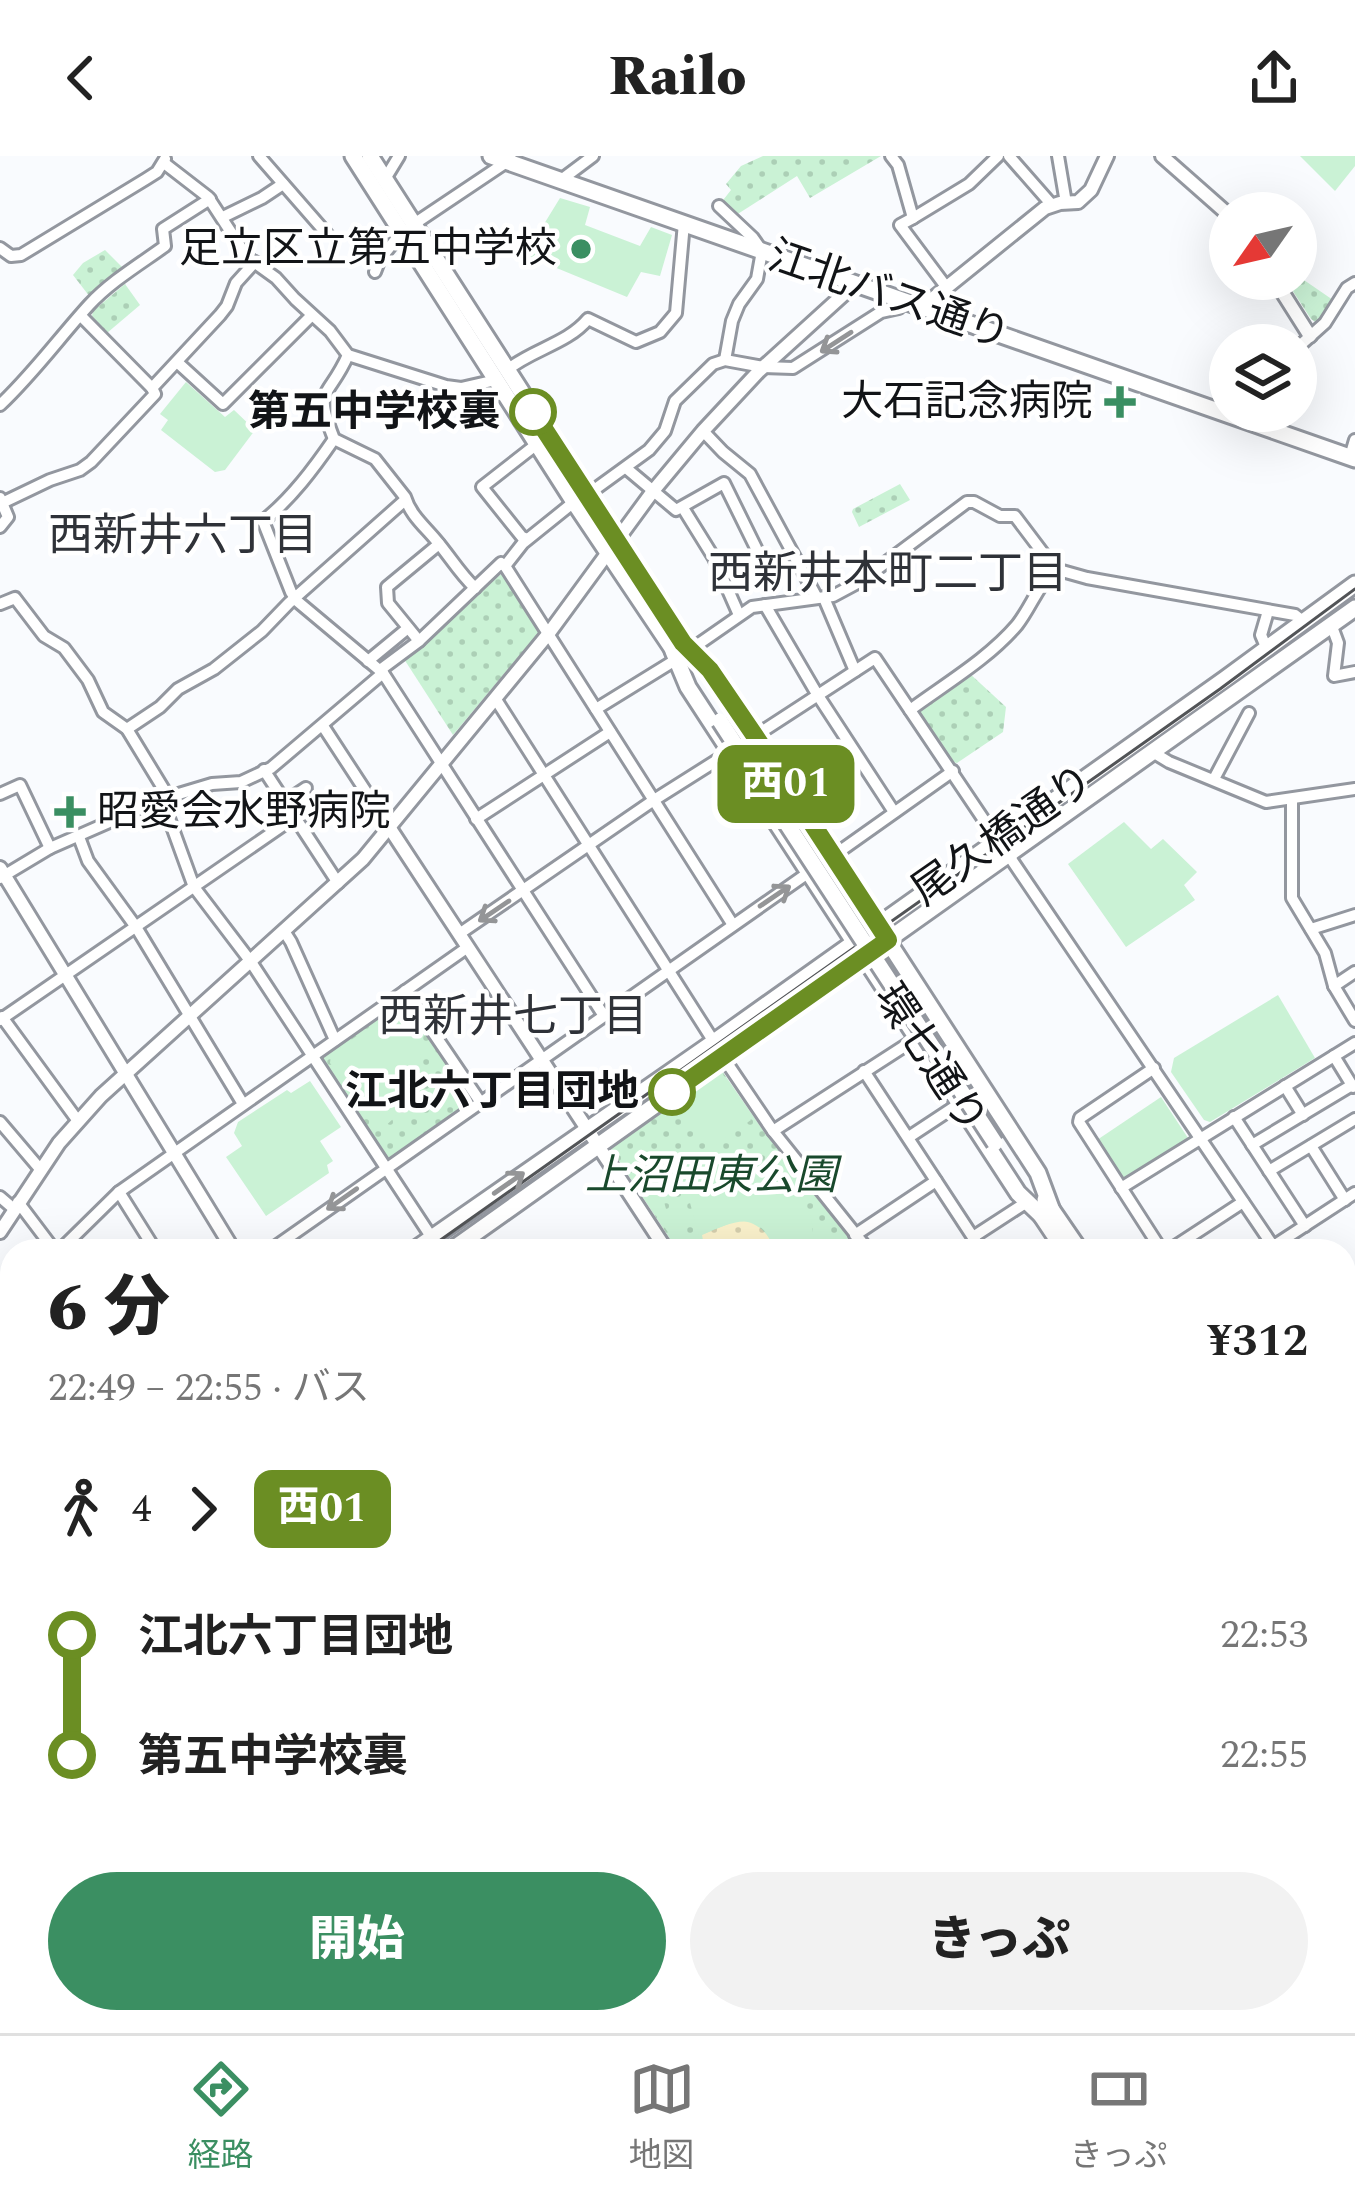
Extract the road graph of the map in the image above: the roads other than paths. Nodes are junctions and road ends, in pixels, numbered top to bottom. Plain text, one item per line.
1 (259, 156) edge
2 (353, 156) edge
3 (370, 156) edge
4 (399, 156) edge
5 (491, 156) edge
6 (593, 156) edge
7 (891, 156) edge
8 (998, 156) edge
9 (1009, 156) edge
10 (1058, 156) edge
11 (1107, 156) edge
12 (1162, 156) edge
13 (165, 159) edge
14 (511, 159) edge
15 (385, 179) junction
16 (561, 180) junction
17 (283, 184) junction
18 (1209, 197) edge
19 (210, 199) junction
20 (1059, 204) junction
21 (719, 206) dead end
22 (223, 218) junction
23 (913, 218) junction
24 (683, 223) junction
25 (408, 228) junction
26 (327, 234) dead end
27 (0, 248) edge
28 (762, 251) junction
29 (255, 262) junction
30 (375, 272) dead end
31 (1355, 283) edge
32 (856, 284) junction
33 (947, 288) junction
34 (913, 305) junction
35 (81, 316) junction
36 (311, 316) junction
37 (1317, 330) edge
38 (348, 356) junction
39 (725, 360) junction
40 (178, 362) junction
41 (763, 367) junction
42 (501, 375) junction
43 (152, 388) junction
44 (0, 405) edge
45 (1209, 405) edge
46 (703, 430) junction
47 (1283, 432) edge
48 (334, 439) junction
49 (1355, 440) edge
50 (537, 444) junction
51 (1352, 458) edge
52 (626, 468) junction
53 (653, 491) junction
54 (580, 499) junction
55 (1, 500) edge
56 (404, 501) junction
57 (683, 508) junction
58 (0, 527) edge
59 (527, 539) junction
60 (439, 544) junction
61 (613, 548) junction
62 (756, 548) dead end
63 (505, 566) junction
64 (1055, 569) junction
65 (475, 588) junction
66 (1353, 597) edge
67 (295, 598) junction
68 (820, 598) junction
69 (0, 604) edge
70 (764, 605) junction
71 (1268, 611) junction
72 (739, 616) junction
73 (1304, 622) junction
74 (1331, 624) junction
75 (408, 628) junction
76 (549, 633) junction
77 (419, 641) junction
78 (1267, 649) junction
79 (681, 650) junction
80 (368, 661) junction
81 (855, 671) junction
82 (381, 672) junction
83 (1355, 672) edge
84 (817, 694) junction
85 (494, 698) junction
86 (596, 710) junction
87 (910, 710) junction
88 (1249, 713) dead end
89 (322, 726) junction
90 (127, 729) junction
91 (610, 732) junction
92 (755, 736) junction
93 (1151, 751) junction
94 (730, 752) junction
95 (442, 764) junction
96 (264, 770) junction
97 (952, 771) junction
98 (542, 775) junction
99 (1214, 779) junction
100 (306, 788) dead end
101 (1355, 789) edge
102 (0, 794) edge
103 (165, 799) junction
104 (1292, 799) junction
105 (654, 800) junction
106 (285, 802) junction
107 (894, 812) junction
108 (295, 818) junction
109 (476, 819) junction
110 (389, 827) junction
111 (79, 837) junction
112 (588, 845) junction
113 (1003, 847) junction
114 (50, 848) junction
115 (833, 856) junction
116 (2, 874) edge
117 (808, 874) junction
118 (338, 883) junction
119 (194, 887) junction
120 (523, 891) junction
121 (1355, 915) edge
122 (733, 925) junction
123 (878, 925) junction
124 (136, 926) junction
125 (1311, 929) junction
126 (284, 932) junction
127 (459, 934) junction
128 (888, 940) junction
129 (853, 942) junction
130 (468, 947) junction
131 (863, 958) junction
132 (251, 962) junction
133 (669, 971) junction
134 (1355, 972) edge
135 (65, 975) junction
136 (1334, 986) junction
137 (405, 991) junction
138 (190, 1016) junction
139 (604, 1016) junction
140 (1, 1018) edge
141 (1355, 1021) edge
142 (916, 1038) junction
143 (334, 1040) junction
144 (1355, 1043) edge
145 (718, 1049) junction
146 (313, 1055) junction
147 (1334, 1056) junction
148 (542, 1061) junction
149 (1154, 1068) junction
150 (864, 1071) junction
151 (125, 1073) junction
152 (1285, 1086) junction
153 (1354, 1087) edge
154 (481, 1103) junction
155 (243, 1104) junction
156 (959, 1104) junction
157 (1303, 1115) junction
158 (1234, 1117) junction
159 (1355, 1119) edge
160 (78, 1121) junction
161 (0, 1122) edge
162 (587, 1129) junction
163 (773, 1132) junction
164 (909, 1137) junction
165 (1200, 1137) junction
166 (1252, 1145) junction
167 (598, 1146) junction
168 (1311, 1146) junction
169 (174, 1154) junction
170 (386, 1168) junction
171 (40, 1169) junction
172 (1269, 1171) junction
173 (936, 1181) junction
174 (1121, 1188) junction
175 (119, 1192) junction
176 (0, 1196) edge
177 (1350, 1197) edge
178 (1027, 1202) junction
179 (1243, 1202) junction
180 (16, 1205) junction
181 (1046, 1212) junction
182 (1305, 1226) junction
183 (0, 1232) edge
184 (855, 1235) junction
185 (973, 1237) joint
186 (432, 1238) joint
187 (46, 1239) edge
188 (70, 1239) edge
189 (148, 1239) edge
190 (227, 1239) edge
191 (286, 1239) edge
192 (467, 1239) edge
193 (659, 1239) edge
194 (858, 1239) edge
195 (1059, 1239) edge
196 (1069, 1239) edge
197 (1157, 1239) edge
198 (1184, 1239) edge
199 (1263, 1239) edge
200 (1285, 1239) edge

1 - 17 street
2 - 25 main road, 環七通り
3 - 15 main road, 環七通り
4 - 15 street
5 - 14 main road, 江北バス通り
6 - 16 street
7 - 23 street
8 - 23 street
9 - 20 street
10 - 20 street
11 - 20 street
12 - 18 street
13 - 19 street
13 - 27 street
14 - 16 main road, 江北バス通り
14 - 25 street
15 - 25 main road, 環七通り
16 - 24 main road, 江北バス通り
17 - 22 street
17 - 26 street
19 - 22 street
19 - 35 street
20 - 33 street
21 - 28 street
22 - 29 street
23 - 33 street
24 - 28 main road, 江北バス通り
24 - 42 street
25 - 30 street
25 - 42 main road, 環七通り
28 - 32 main road, 江北バス通り
28 - 39 street
29 - 36 street
29 - 40 street
31 - 37 street
32 - 34 main road, 江北バス通り
32 - 41 street
33 - 34 street
34 -> 41 street
34 - 45 main road, 江北バス通り
35 - 43 street
35 - 44 street
36 - 38 street
36 - 40 street
38 - 42 street
38 - 48 street
39 - 41 street
39 - 52 street
40 - 43 street
41 - 46 street
42 - 50 main road, 環七通り
42 - 54 main road, 環七通り
43 - 55 street
46 - 53 street
46 - 68 street
47 - 51 main road, 江北バス通り
48 - 56 street
48 - 67 street
49 - 51 street
50 - 54 main road, 環七通り
50 - 59 street
52 - 53 street
52 - 54 street
53 - 57 street
53 - 61 street
54 - 59 street
54 - 61 main road, 環七通り
55 - 58 street
56 - 60 street
56 - 67 street
57 - 62 street
57 - 72 street
59 - 63 street
60 - 65 street
60 - 75 street
61 - 76 street
61 - 79 main road, 環七通り
63 - 65 street
63 - 76 street
64 - 68 street
64 - 71 street
64 - 87 street
65 - 77 street
66 - 73 main road, 尾久橋通り
66 - 74 main road, 尾久橋通り
67 - 80 street
67 - 90 street
68 - 70 street
68 - 81 street
69 - 90 street
70 - 72 street
70 - 84 street
71 - 73 street
71 - 78 street
72 - 79 street
73 - 78 main road, 尾久橋通り
74 - 83 street
74 - 93 main road, 尾久橋通り
75 - 77 street
75 - 80 street
76 - 85 street
76 - 86 street
77 - 82 street
78 - 113 main road, 尾久橋通り
79 - 86 street
79 - 92 main road, 環七通り
79 - 94 main road, 環七通り
79 - 181 main road, 環七通り
80 - 82 street
81 - 84 street
81 - 87 street
82 - 89 street
82 - 95 street
84 - 92 street
84 - 107 street
85 - 95 street
85 - 98 street
86 - 91 street
87 - 97 street
88 - 99 street
89 - 96 street
89 - 110 street
90 - 103 street
91 - 98 street
91 - 105 street
92 - 115 main road, 環七通り
93 - 99 street
93 - 113 main road, 尾久橋通り
94 - 105 street
94 - 117 main road, 環七通り
95 - 109 street
95 - 110 street
96 - 103 street
96 - 106 street
97 - 107 street
97 - 113 street
98 - 109 street
98 - 112 street
99 - 104 street
100 - 106 street
101 - 104 street
102 - 114 street
103 - 111 street
103 - 119 street
104 - 125 street
105 - 112 street
105 - 122 street
106 - 108 street
107 - 115 street
108 - 118 street
108 - 119 street
109 - 120 street
110 - 118 street
110 - 127 street
111 - 114 street
111 - 124 street
112 - 120 street
112 - 133 street
113 - 123 main road, 尾久橋通り
113 - 128 main road, 尾久橋通り
113 - 149 street
114 - 116 street
115 - 123 main road, 環七通り
116 - 135 street
122 -> 117 street
117 - 129 main road, 環七通り
118 - 126 street
119 - 124 street
119 - 132 street
120 -> 127 street
120 - 139 street
121 - 125 street
122 - 133 street
123 - 128 main road, 環七通り
123 - 129 main road, 尾久橋通り
124 - 135 street
124 - 138 street
125 - 136 street
126 - 132 street
126 - 143 street
127 - 130 street
128 - 131 main road, 尾久橋通り
128 - 181 main road, 環七通り
129 - 131 main road, 環七通り
129 - 145 main road, 尾久橋通り
130 - 137 street
130 - 148 street
131 - 142 main road, 環七通り
131 - 145 main road, 尾久橋通り
132 - 138 street
132 - 146 street
133 - 139 street
133 - 145 street
134 - 136 street
135 - 140 street
135 - 151 street
136 - 141 street
137 - 143 street
137 - 154 street
138 - 151 street
138 - 155 street
139 - 148 street
140 - 160 street
142 - 150 street
142 - 156 main road, 環七通り
143 - 146 street
144 - 147 street
145 - 162 main road, 尾久橋通り
145 - 163 street
145 - 167 main road, 尾久橋通り
146 - 155 street
146 - 170 street
147 - 152 street
147 - 153 street
148 - 154 street
148 - 162 street
149 - 165 street
149 - 174 street
150 - 163 street
150 - 164 street
151 - 160 street
151 - 169 street
152 - 157 street
152 - 158 street
153 - 157 street
154 - 170 street
155 - 169 street
156 - 164 street
156 - 178 main road, 環七通り
157 - 166 street
158 - 165 street
158 - 166 street
159 - 168 street
160 - 171 street
161 - 171 street
162 - 167 street
186 -> 162 main road, 尾久橋通り
163 - 184 street
164 - 173 street
165 - 174 street
165 - 179 street
166 - 172 street
167 - 192 main road, 尾久橋通り
167 - 193 street
168 - 172 street
168 - 177 street
169 - 175 street
169 - 190 street
170 - 186 street
170 -> 191 street
171 - 180 street
172 - 182 street
173 - 184 street
173 - 185 street
174 - 197 street
175 - 188 street
175 - 189 street
176 - 180 street
177 - 182 street
178 - 181 main road, 環七通り
178 - 185 street
179 - 198 street
179 - 199 street
180 - 183 street
180 - 187 street
181 - 195 main road, 環七通り
181 - 196 main road, 環七通り
182 - 200 street
184 - 194 street

